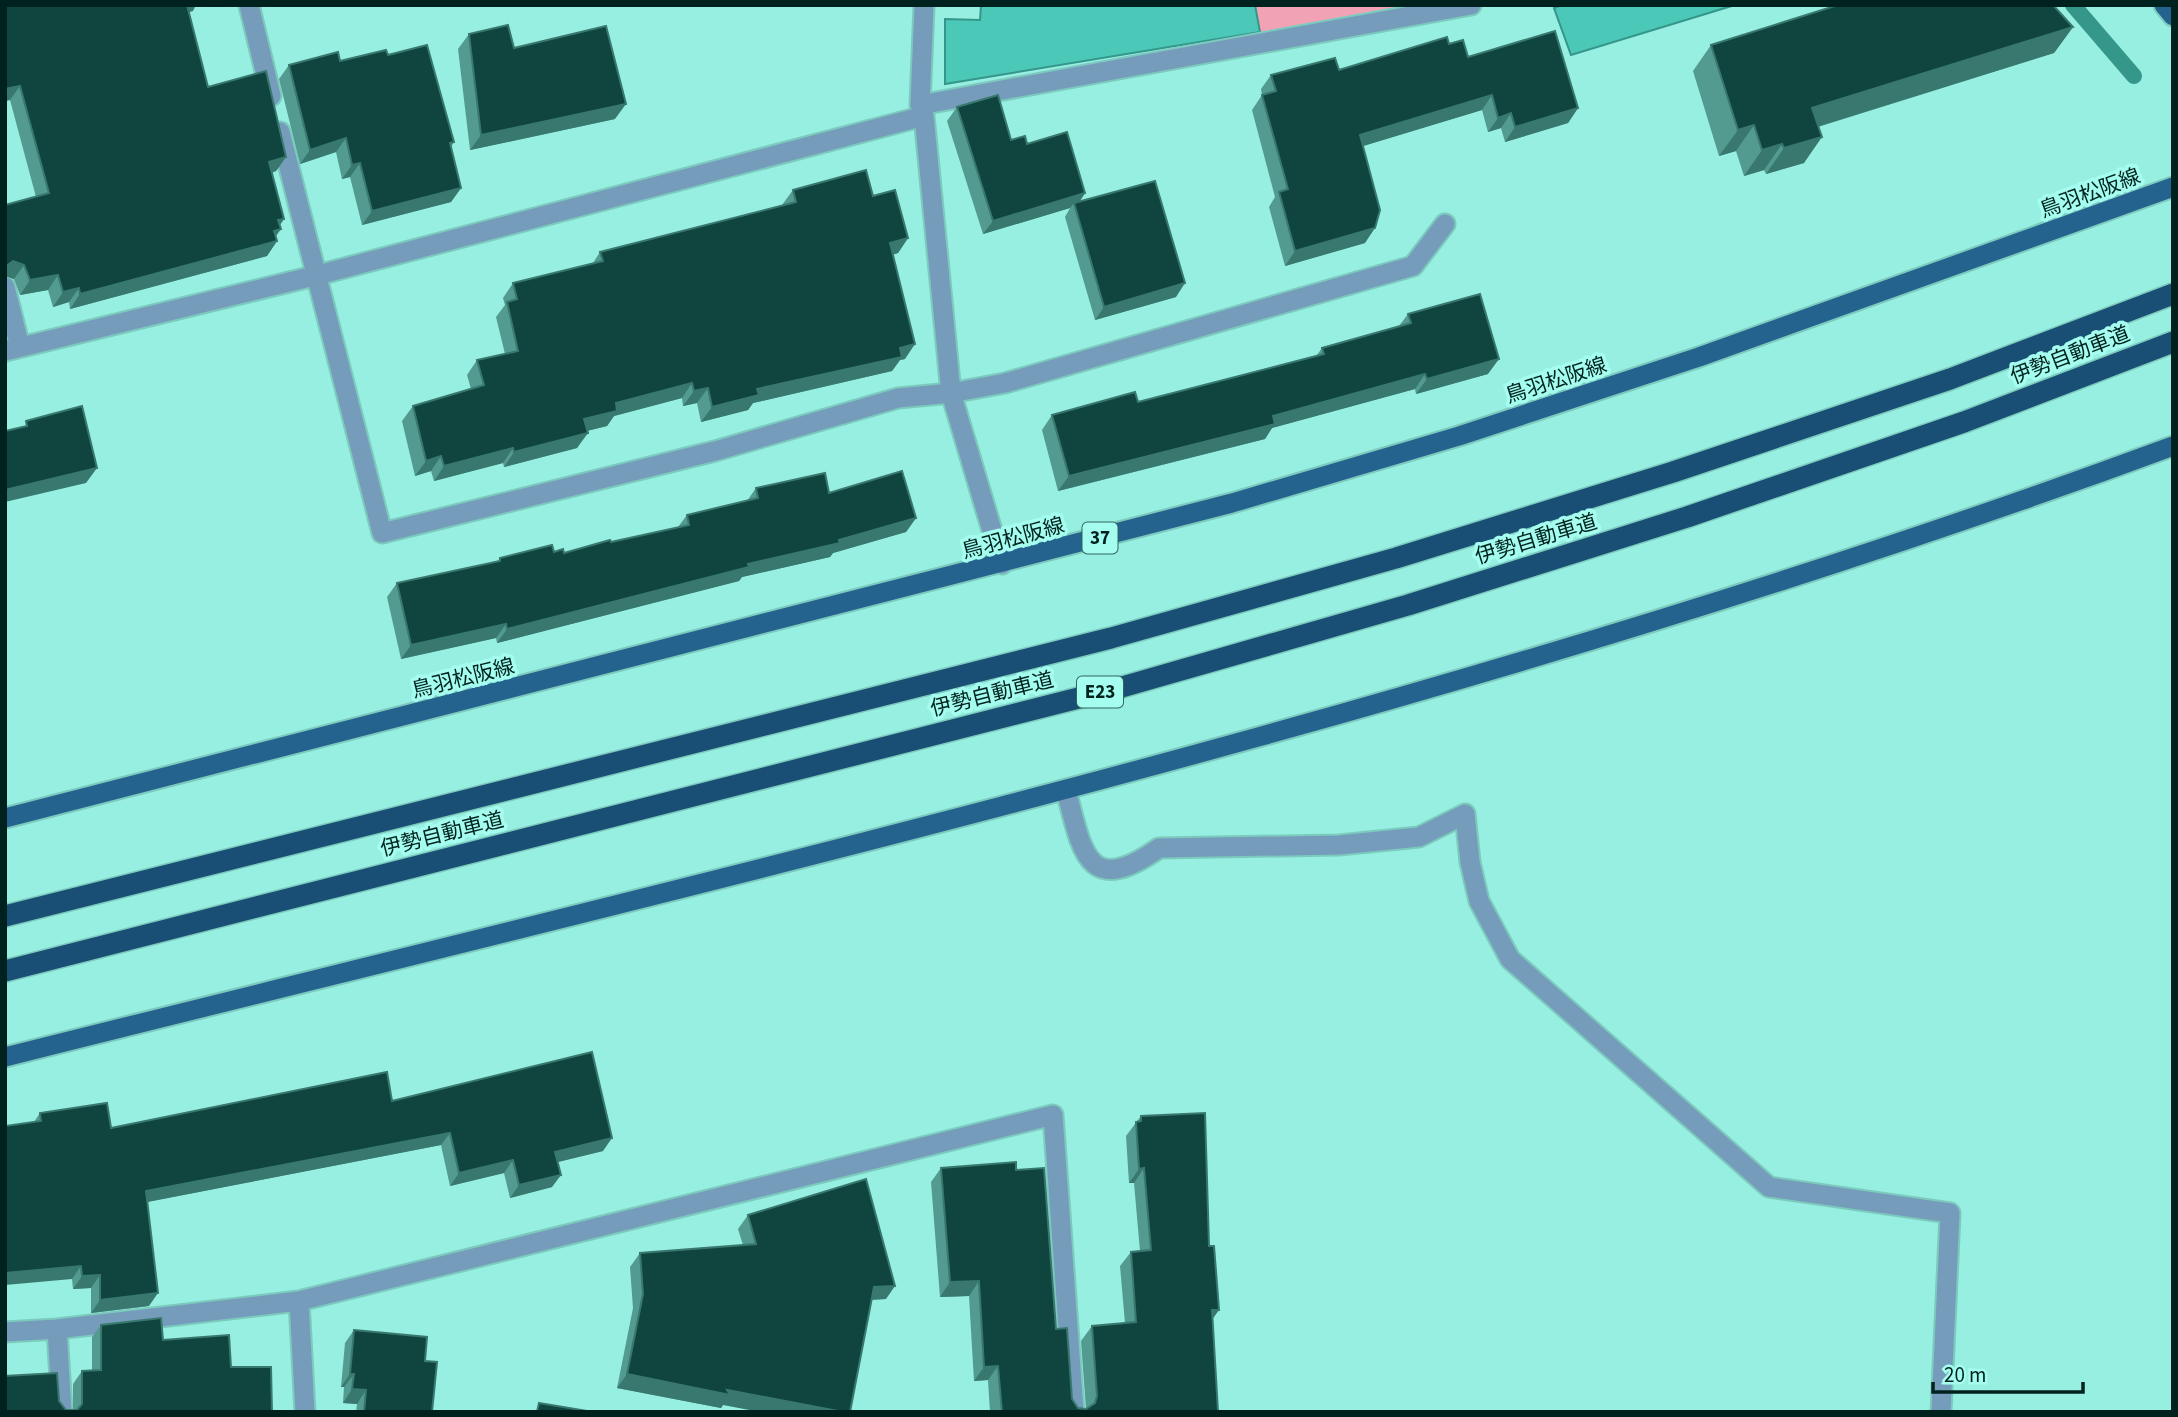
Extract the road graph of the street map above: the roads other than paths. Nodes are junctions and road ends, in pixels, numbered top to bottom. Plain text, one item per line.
1 (249, 5) edge
2 (924, 5) edge
3 (1471, 5) edge
4 (2164, 5) edge
5 (2173, 16) edge
6 (922, 111) junction
7 (2173, 187) edge
8 (1445, 224) dead end
9 (314, 276) junction
10 (5, 287) edge
11 (2173, 294) edge
12 (2173, 342) edge
13 (13, 349) edge
14 (951, 393) junction
15 (2173, 446) edge
16 (1002, 565) junction
17 (1066, 790) junction
18 (5, 818) edge
19 (5, 916) edge
20 (5, 971) edge
21 (5, 1057) edge
22 (299, 1301) junction
23 (57, 1329) junction
24 (5, 1332) edge
25 (62, 1412) edge
26 (305, 1412) edge
27 (1074, 1412) edge
28 (1941, 1412) edge

1 - 9 street
2 - 6 street
3 - 6 street
4 - 5 main road
6 - 9 street
6 - 14 street
7 - 16 main road, 鳥羽松阪線 / 37
8 - 14 street
9 - 13 street
9 - 14 street
10 - 13 street
11 - 19 highway, 伊勢自動車道 / E23
12 - 20 highway, 伊勢自動車道 / E23
14 - 16 street
15 - 17 main road
16 - 18 main road, 鳥羽松阪線 / 37
17 - 21 main road
17 - 28 street
22 - 23 street
22 - 26 street
22 - 27 street
23 - 24 street
23 - 25 street

